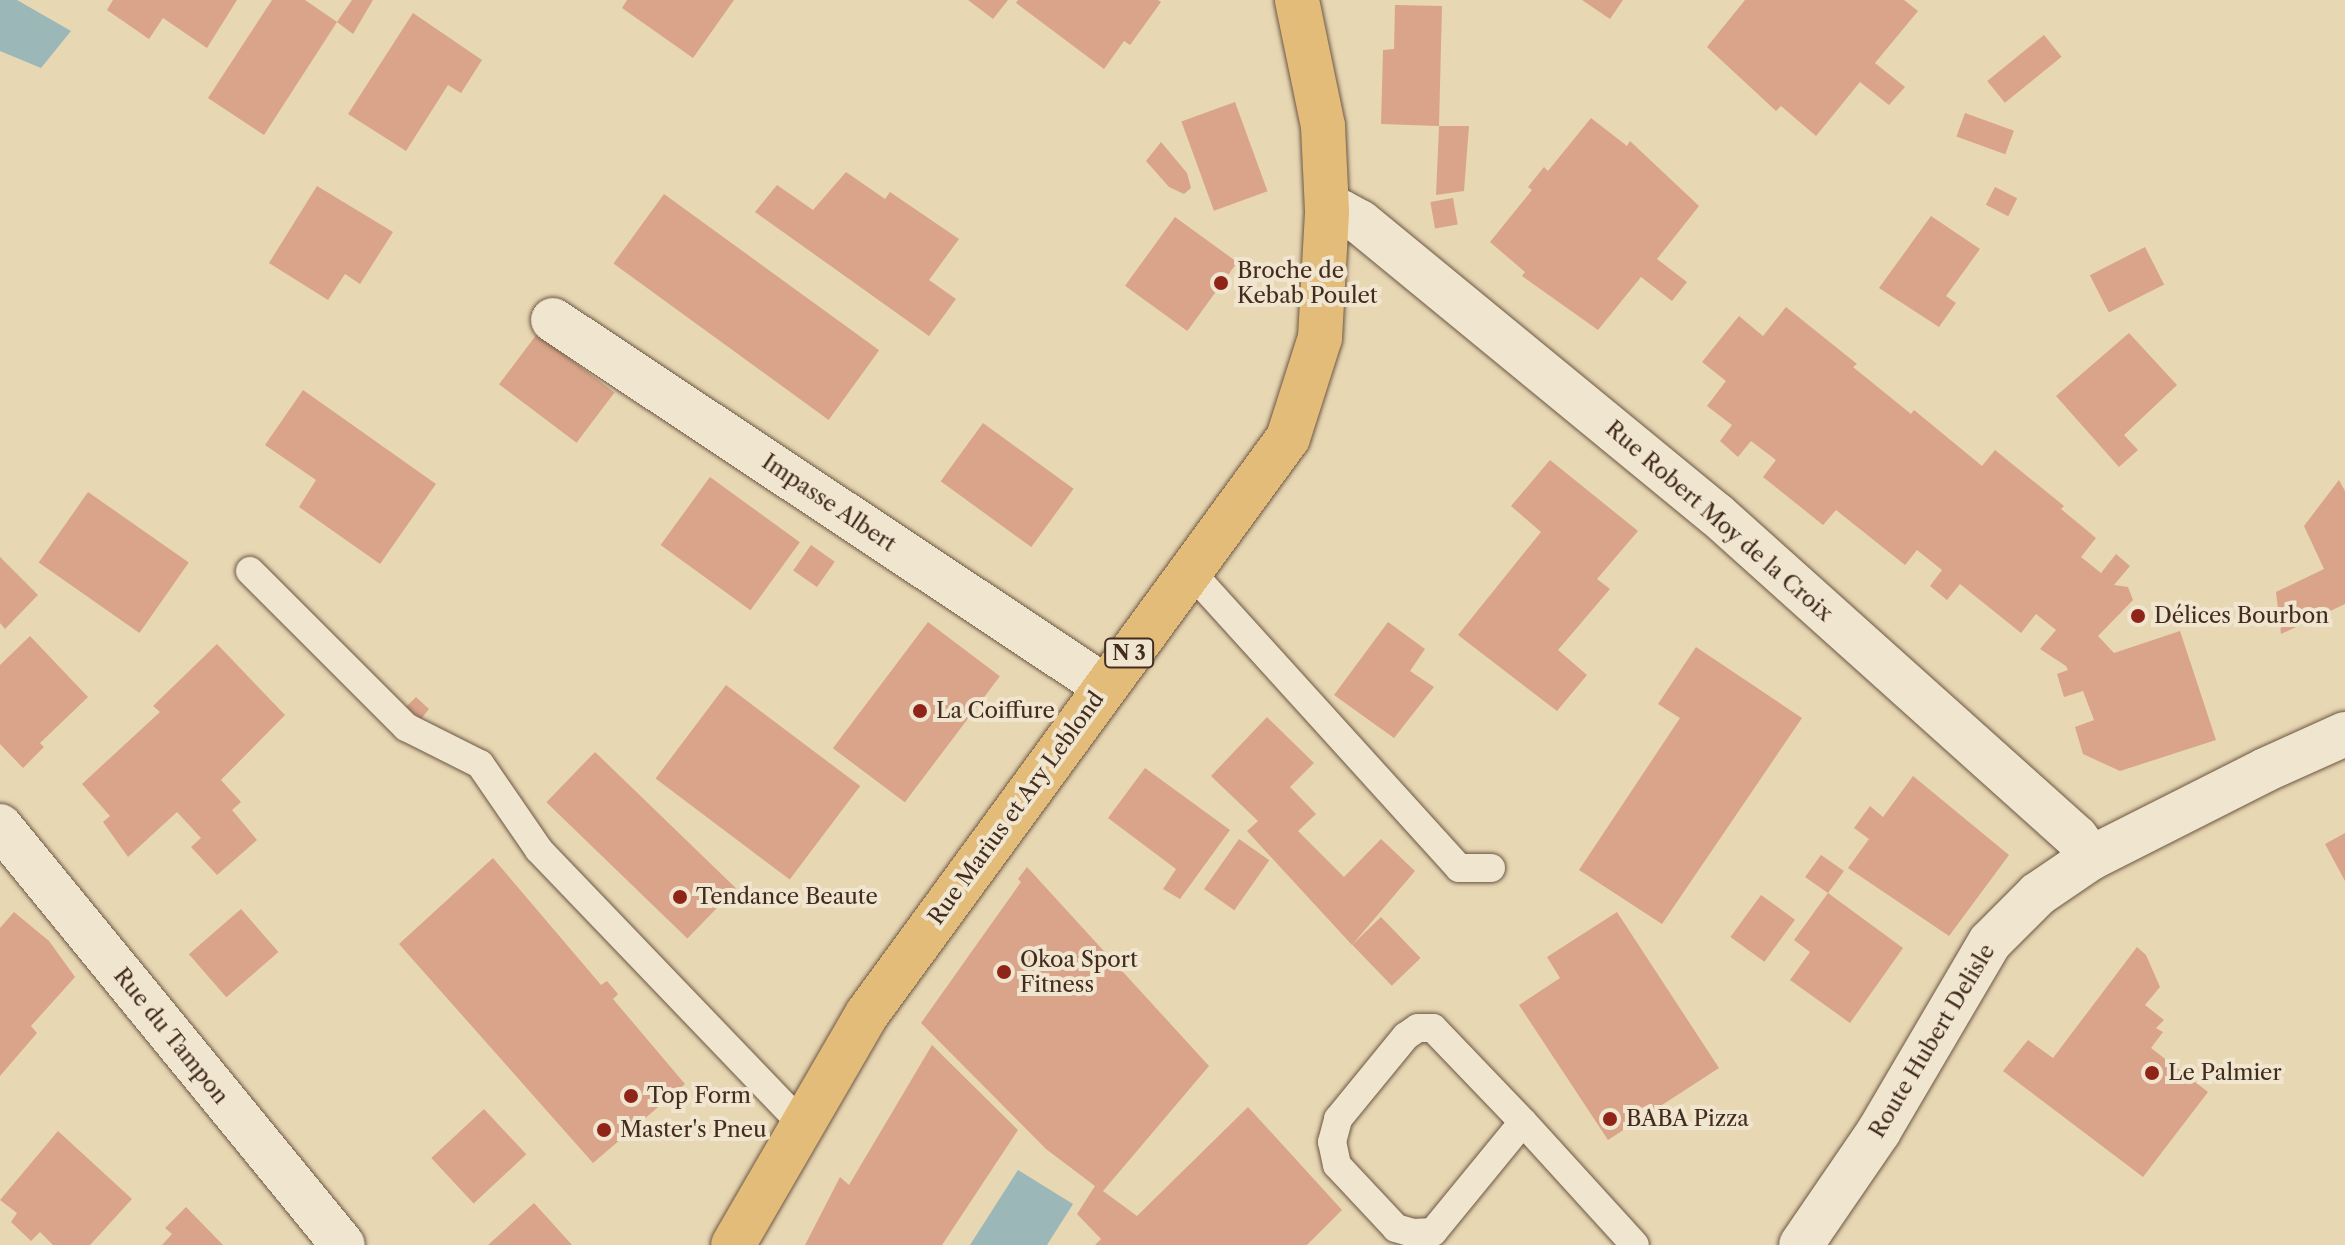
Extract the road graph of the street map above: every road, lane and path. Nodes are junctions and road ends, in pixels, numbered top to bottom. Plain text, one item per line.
1 (1297, 0) edge
2 (1327, 211) junction
3 (553, 320) dead end
4 (1189, 570) junction
5 (250, 571) dead end
6 (1104, 686) junction
7 (2345, 734) edge
8 (0, 826) edge
9 (2091, 858) junction
10 (1491, 868) dead end
11 (1523, 1122) junction
12 (801, 1123) junction
13 (343, 1245) edge
14 (733, 1245) edge
15 (1635, 1245) edge
16 (1801, 1245) edge

1 - 2 main road, Rue Marius et Ary Leblond / N 3
2 - 4 main road, Rue Marius et Ary Leblond / N 3
2 - 9 street, Rue Robert Moy de la Croix
3 - 6 street, Impasse Albert
4 - 6 main road, Rue Marius et Ary Leblond / N 3
4 - 10 lane
5 - 12 lane
6 - 12 main road, Rue Marius et Ary Leblond / N 3
7 - 9 street, Route Hubert Delisle
8 - 13 street, Rue du Tampon
9 - 16 street, Route Hubert Delisle
11 - 11 lane
11 - 15 lane
12 - 14 main road, Rue Marius et Ary Leblond / N 3

